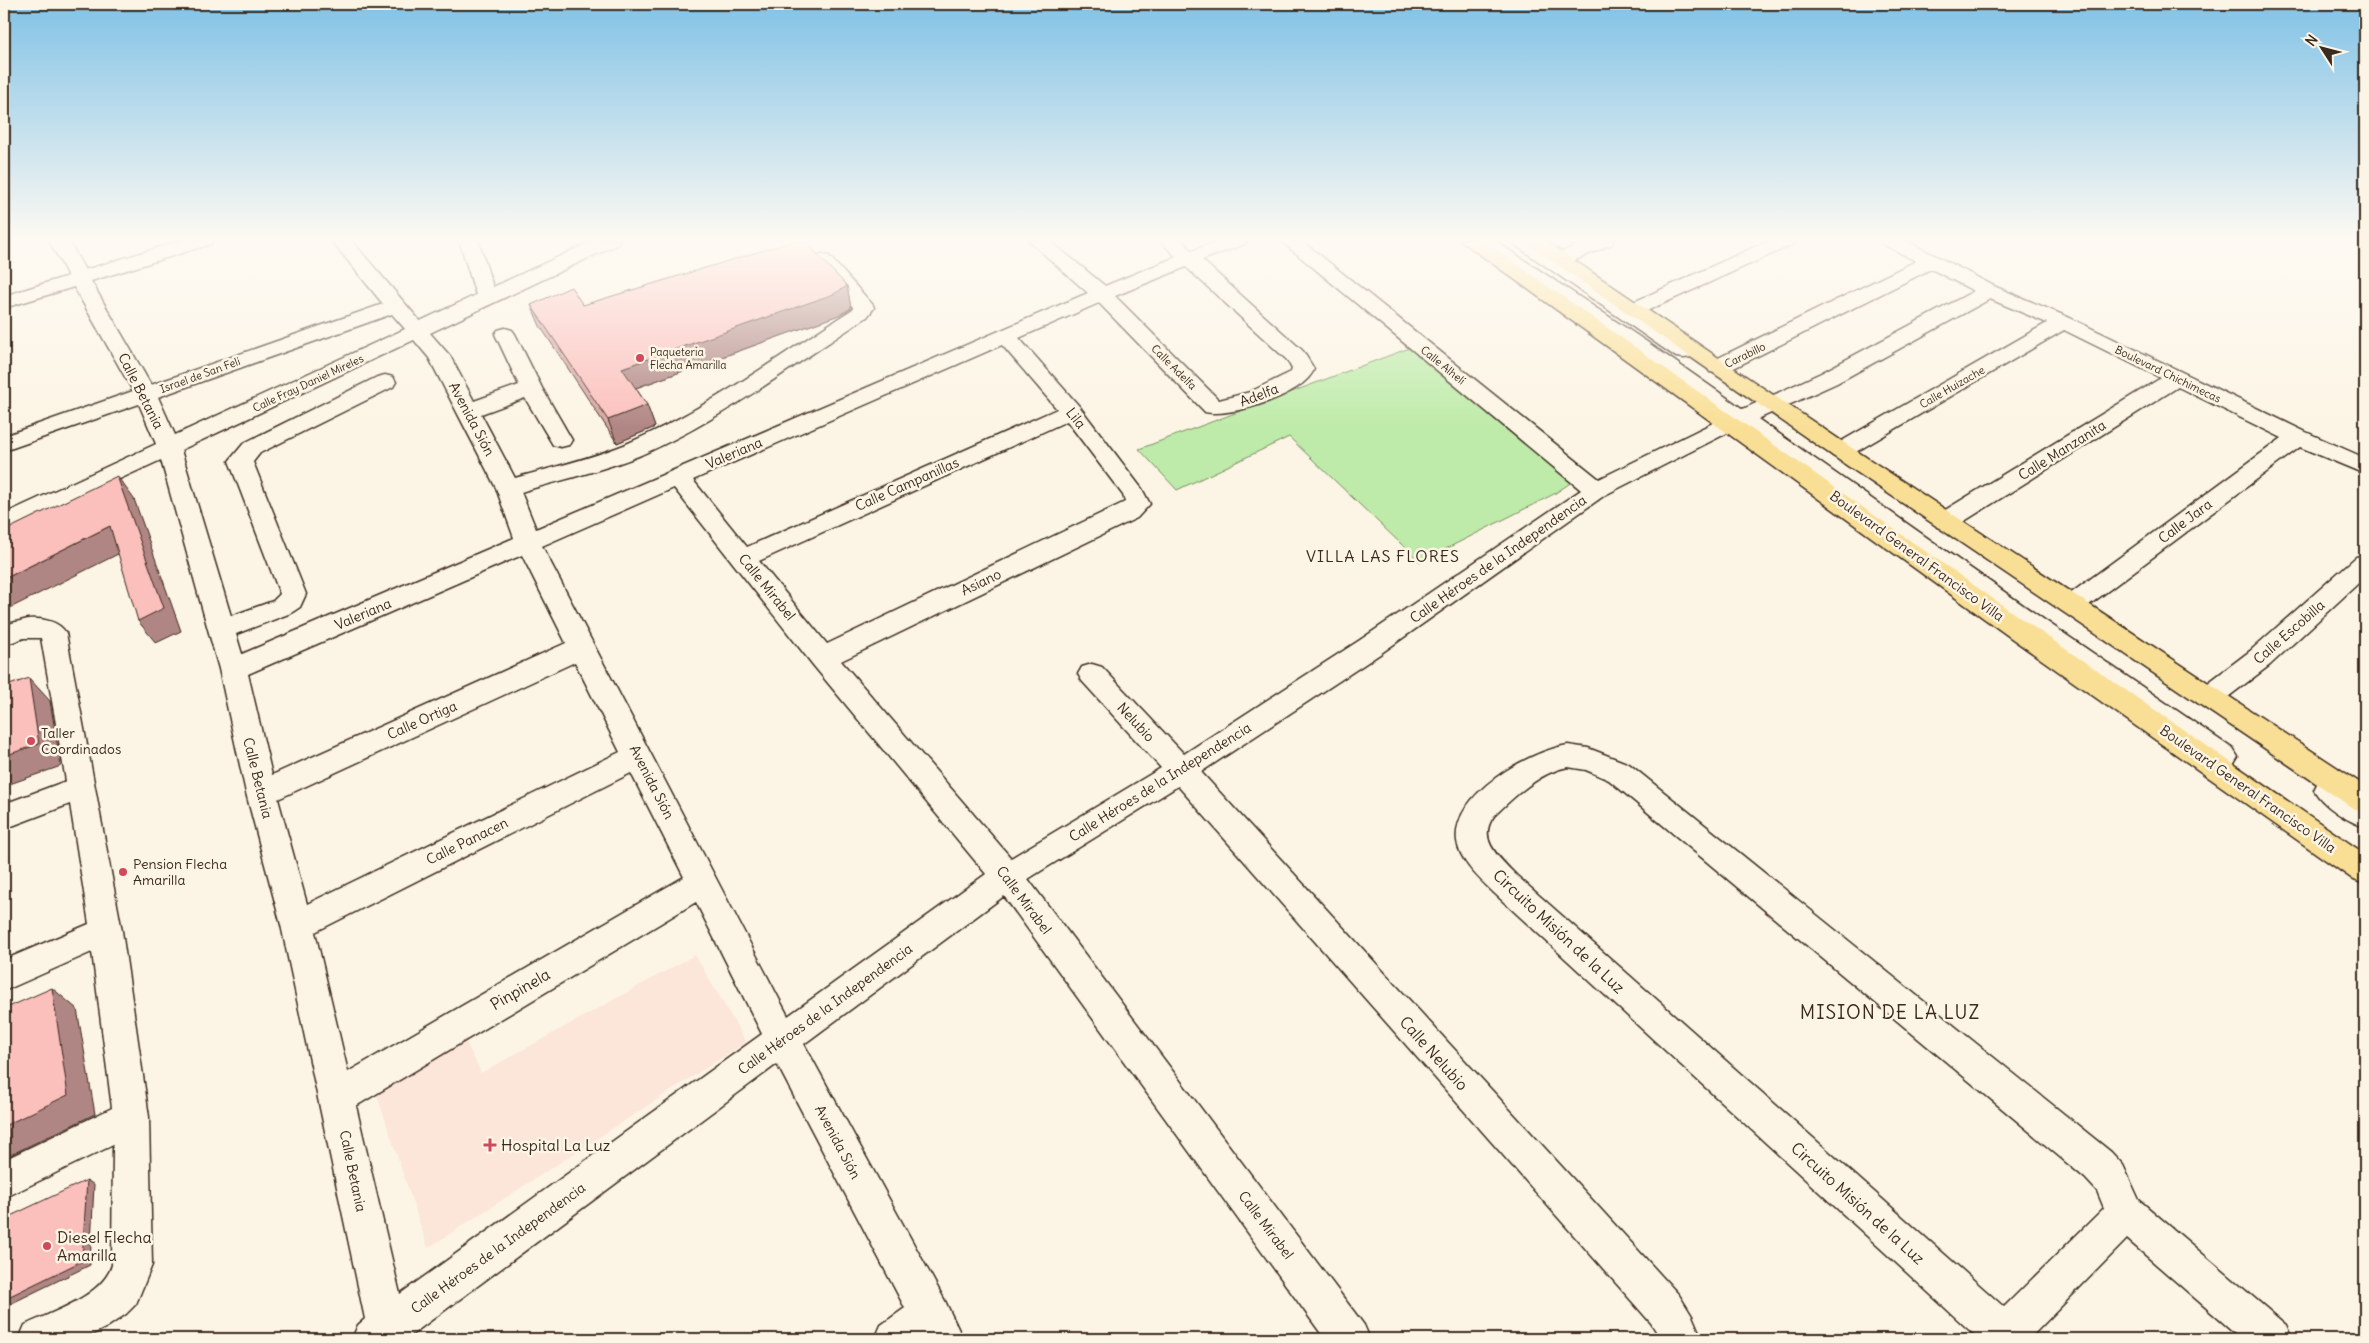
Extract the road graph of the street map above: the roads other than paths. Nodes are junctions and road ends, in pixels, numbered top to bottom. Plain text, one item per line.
1 (92, 303) edge
2 (393, 303) edge
3 (477, 303) edge
4 (861, 303) edge
5 (1082, 303) edge
6 (1111, 303) edge
7 (1238, 303) edge
8 (1366, 303) edge
9 (1560, 303) edge
10 (1575, 303) edge
11 (1603, 303) edge
12 (1623, 303) edge
13 (1650, 303) edge
14 (1848, 303) edge
15 (1968, 303) edge
16 (2017, 303) edge
17 (396, 306) junction
18 (1634, 310) junction
19 (2063, 322) junction
20 (417, 331) junction
21 (505, 334) dead end
22 (1006, 336) junction
23 (1612, 339) junction
24 (1640, 346) junction
25 (1718, 367) junction
26 (2177, 378) junction
27 (385, 382) dead end
28 (531, 388) junction
29 (1200, 392) joint
30 (146, 395) junction
31 (1071, 410) junction
32 (468, 411) junction
33 (1753, 412) junction
34 (2298, 437) junction
35 (561, 440) dead end
36 (4, 444) edge
37 (169, 448) junction
38 (1841, 451) junction
39 (2365, 467) edge
40 (678, 477) junction
41 (508, 488) junction
42 (1597, 490) junction
43 (1138, 504) joint
44 (1946, 521) junction
45 (4, 524) edge
46 (529, 544) junction
47 (744, 558) junction
48 (2365, 563) edge
49 (2072, 605) junction
50 (221, 630) junction
51 (4, 636) edge
52 (583, 646) junction
53 (823, 658) junction
54 (233, 669) junction
55 (1092, 674) dead end
56 (2210, 696) junction
57 (638, 756) junction
58 (1181, 770) junction
59 (82, 787) junction
60 (261, 793) junction
61 (2365, 801) edge
62 (2365, 815) edge
63 (4, 817) edge
64 (2365, 856) edge
65 (2365, 871) edge
66 (1007, 876) junction
67 (703, 882) junction
68 (297, 925) junction
69 (106, 931) junction
70 (4, 976) edge
71 (783, 1040) junction
72 (337, 1096) junction
73 (131, 1117) junction
74 (4, 1179) edge
75 (2126, 1213) junction
76 (937, 1327) edge
77 (383, 1336) edge
78 (2007, 1337) edge
79 (39, 1339) edge
80 (895, 1339) edge
81 (1350, 1339) edge
82 (1682, 1339) edge
83 (2272, 1339) edge

1 - 30 street, Calle Betania
2 - 17 street, Avenida Sión
3 - 20 street, Calle Fray Daniel Mireles
4 - 41 street
5 - 22 street, Valeriana
6 - 29 street, Calle Adelfa
7 - 29 street, Adelfa
8 - 42 street, Calle Alhelí
9 - 23 main road, Boulevard General Francisco Villa
10 - 24 street
11 - 33 street
12 - 18 main road, Boulevard General Francisco Villa
13 - 18 street
14 - 25 street, Carabillo
15 - 33 street, Calle Héroes de la Independencia
16 - 19 street, Boulevard Chichimecas
17 - 20 street, Avenida Sión
17 - 30 street, Israel de San Feli
18 - 25 main road, Boulevard General Francisco Villa
19 - 26 street, Boulevard Chichimecas
19 - 38 street, Calle Huizache
20 - 32 street, Avenida Sión
20 - 37 street, Calle Fray Daniel Mireles
21 - 28 street
22 - 31 street, Lila
22 - 40 street, Valeriana
23 - 24 main road
23 - 33 main road, Boulevard General Francisco Villa
24 - 33 street
25 - 33 main road, Boulevard General Francisco Villa
26 - 34 street, Boulevard Chichimecas
26 - 44 street, Calle Manzanita
27 - 50 street
28 - 32 street
28 - 35 street
30 - 36 street, Israel de San Feli
30 - 37 street, Calle Betania
31 - 43 street, Lila
31 - 47 street, Calle Campanillas
32 - 41 street, Avenida Sión
33 - 38 main road, Boulevard General Francisco Villa
33 - 42 street, Calle Héroes de la Independencia
33 - 62 street
33 - 64 street
33 - 65 main road, Boulevard General Francisco Villa
34 - 39 street, Boulevard Chichimecas
34 - 49 street, Calle Jara
37 - 45 street, Calle Fray Daniel Mireles
37 - 50 street, Calle Betania
38 - 44 main road, Boulevard General Francisco Villa
40 - 46 street, Valeriana
40 - 47 street, Calle Mirabel
41 - 46 street, Avenida Sión
42 - 58 street, Calle Héroes de la Independencia
43 - 53 street, Asiano
44 - 49 main road, Boulevard General Francisco Villa
46 - 52 street, Avenida Sión
46 - 54 street, Valeriana
47 - 53 street, Calle Mirabel
48 - 56 street, Calle Escobilla
49 - 56 main road, Boulevard General Francisco Villa
50 - 54 street, Calle Betania
51 - 59 street
52 - 57 street, Avenida Sión
52 - 60 street, Calle Ortiga
53 - 66 street, Calle Mirabel
54 - 60 street, Calle Betania
55 - 58 street, Nelubio
56 - 61 main road, Boulevard General Francisco Villa
57 - 67 street, Avenida Sión
57 - 68 street, Calle Panacen
58 - 66 street, Calle Héroes de la Independencia
58 - 82 street, Calle Nelubio
59 - 63 street
59 - 69 street
60 - 68 street, Calle Betania
66 - 71 street, Calle Héroes de la Independencia
66 - 81 street, Calle Mirabel
67 - 71 street, Avenida Sión
67 - 72 street, Pinpinela
68 - 72 street, Calle Betania
69 - 70 street
69 - 73 street
71 - 76 street, Avenida Sión
71 - 77 street, Calle Héroes de la Independencia
72 - 77 street, Calle Betania
73 - 74 street
73 - 79 street
75 - 78 street, Circuito Misión de la Luz
75 - 78 street, Circuito Misión de la Luz
75 - 83 street, Circuito Misión de la Luz
76 - 80 street

